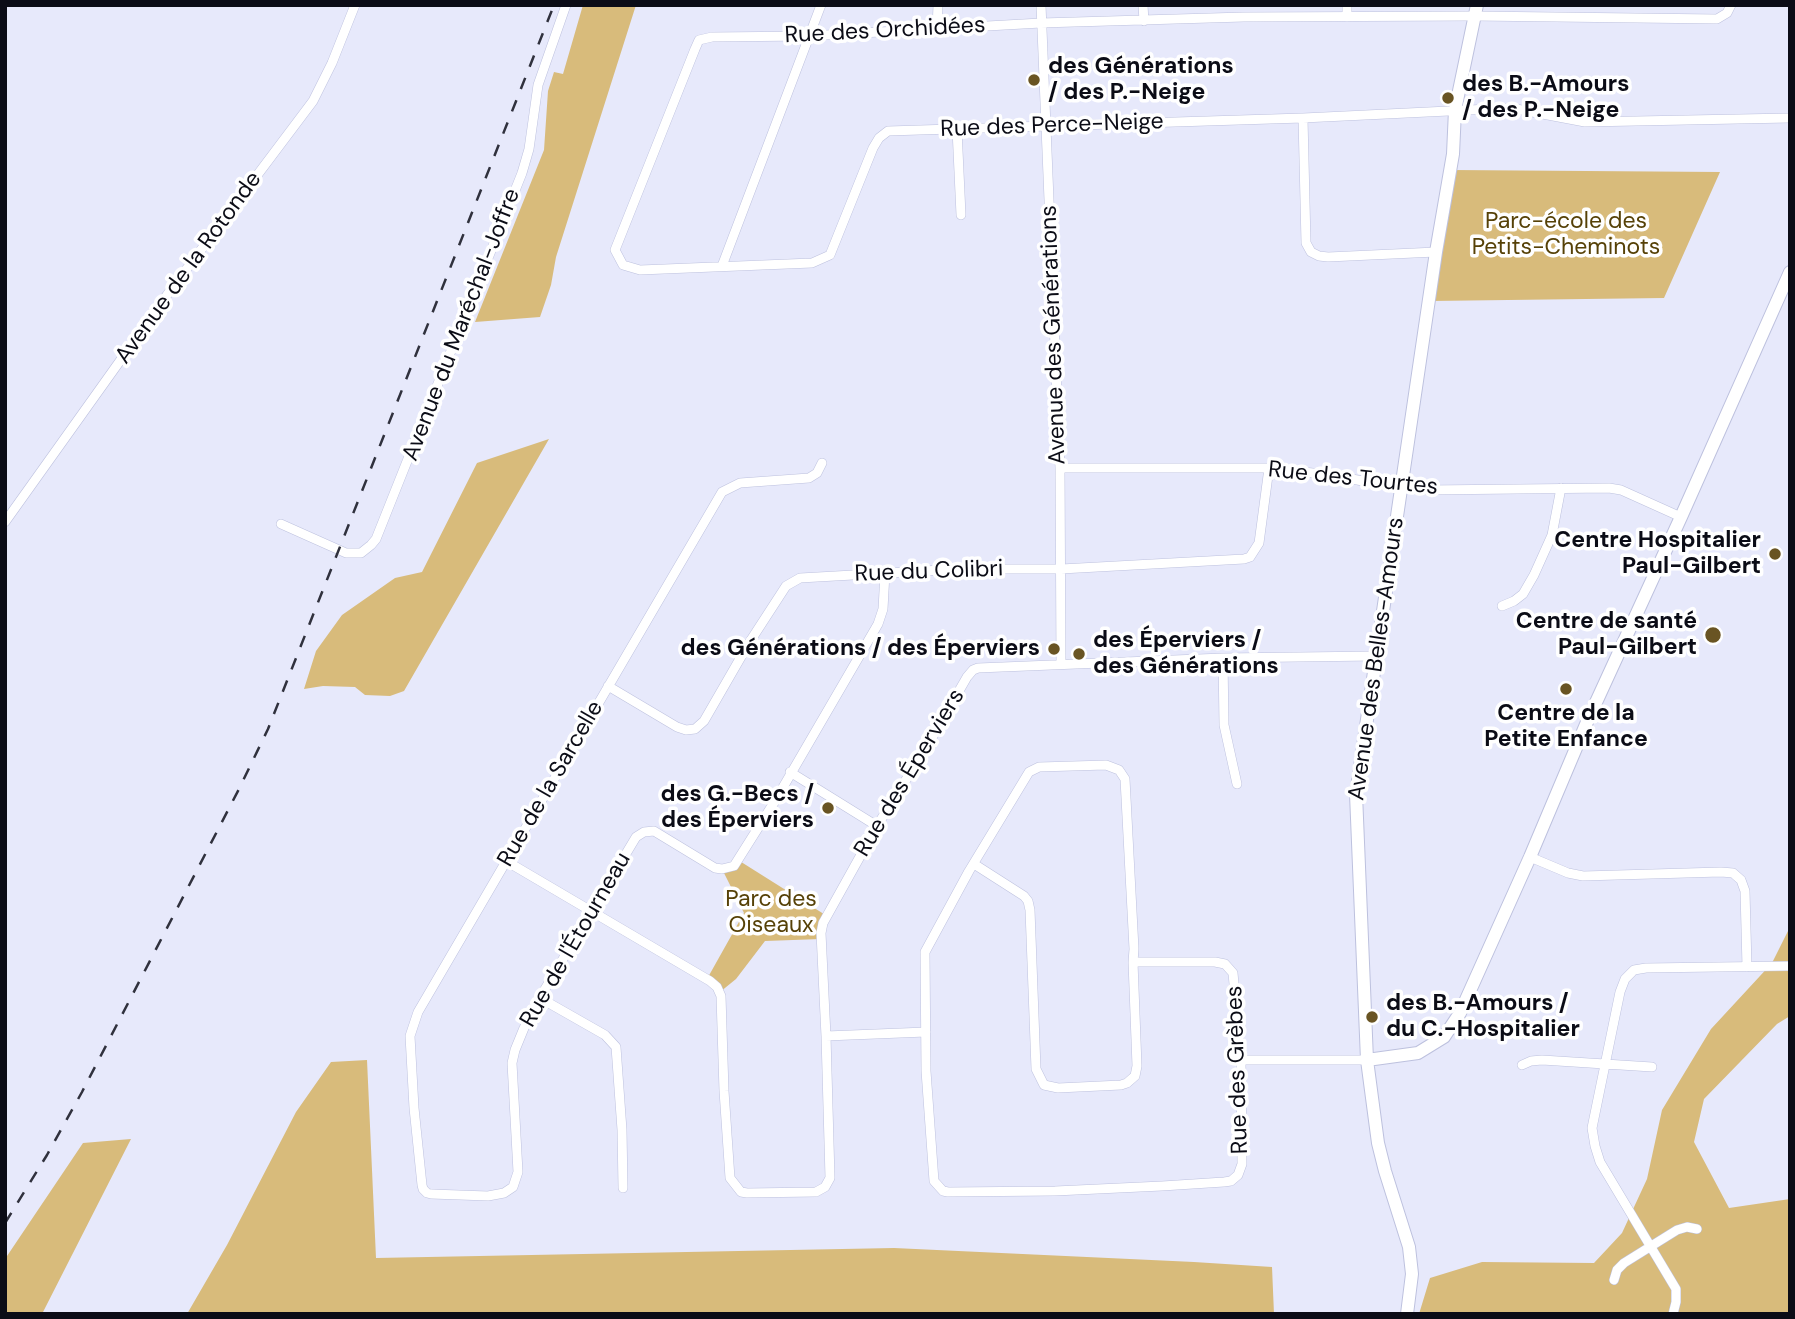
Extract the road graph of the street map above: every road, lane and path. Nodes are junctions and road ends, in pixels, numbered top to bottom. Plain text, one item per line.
1 (355, 5) edge
2 (566, 5) edge
3 (821, 5) edge
4 (938, 5) edge
5 (1041, 5) edge
6 (1143, 5) edge
7 (1244, 5) edge
8 (1347, 5) edge
9 (1731, 5) edge
10 (1476, 11) edge
11 (1244, 17) junction
12 (1347, 17) junction
13 (1144, 21) junction
14 (1041, 23) junction
15 (937, 29) junction
16 (808, 36) junction
17 (1455, 110) junction
18 (1303, 118) junction
19 (1790, 118) edge
20 (1045, 126) junction
21 (957, 130) junction
22 (961, 215) dead end
23 (615, 250) joint
24 (1436, 252) junction
25 (722, 266) junction
26 (1790, 272) edge
27 (822, 463) dead end
28 (1060, 468) junction
29 (1269, 468) junction
30 (1401, 488) junction
31 (1561, 488) junction
32 (1681, 517) junction
33 (5, 522) edge
34 (281, 524) dead end
35 (1061, 569) junction
36 (885, 573) junction
37 (1502, 606) dead end
38 (1375, 656) junction
39 (1223, 658) junction
40 (1060, 664) junction
41 (608, 686) junction
42 (790, 772) junction
43 (1237, 784) dead end
44 (877, 826) junction
45 (1530, 858) junction
46 (506, 860) junction
47 (974, 864) junction
48 (592, 911) junction
49 (1133, 962) junction
50 (1790, 966) edge
51 (1747, 967) junction
52 (540, 998) junction
53 (926, 1032) junction
54 (826, 1036) junction
55 (1241, 1059) junction
56 (1367, 1060) junction
57 (1605, 1064) junction
58 (1522, 1065) dead end
59 (1652, 1067) dead end
60 (623, 1188) dead end
61 (427, 1193) joint
62 (1697, 1229) dead end
63 (1651, 1246) junction
64 (1614, 1280) dead end
65 (1407, 1314) edge
66 (1674, 1314) edge

1 - 33 street, Avenue de la Rotonde
2 - 34 street, Avenue du Maréchal-Joffre
3 - 16 street
4 - 15 street
5 - 14 street, Avenue des Générations
6 - 13 street
7 - 11 street
8 - 12 street
9 - 10 street, Rue des Orchidées
10 - 12 street, Rue des Orchidées
10 - 17 street, Avenue des Belles-Amours
11 - 12 street, Rue des Orchidées
11 - 13 street, Rue des Orchidées
13 - 14 street, Rue des Orchidées
14 - 15 street, Rue des Orchidées
14 - 20 street, Avenue des Générations
15 - 16 street, Rue des Orchidées
16 - 23 street, Rue des Orchidées
16 - 25 street
17 - 18 street, Rue des Perce-Neige
17 - 19 street, Rue des Perce-Neige
17 - 24 street, Avenue des Belles-Amours
18 - 20 street, Rue des Perce-Neige
18 - 24 street
20 - 21 street, Rue des Perce-Neige
20 - 28 street, Avenue des Générations
21 - 22 street
21 - 25 street, Rue des Perce-Neige
23 - 25 street, Rue des Perce-Neige
24 - 30 street, Avenue des Belles-Amours
26 - 32 street
27 - 41 street, Rue de la Sarcelle
28 - 29 street, Rue des Tourtes
28 - 35 street, Avenue des Générations
29 - 30 street, Rue des Tourtes
29 - 35 street, Rue du Colibri
30 - 31 street, Rue des Tourtes
30 - 38 street, Avenue des Belles-Amours
31 - 32 street, Rue des Tourtes
31 - 37 street
32 - 45 street
35 - 36 street, Rue du Colibri
35 - 40 street, Avenue des Générations
36 - 41 street, Rue du Colibri
36 - 42 street, Rue de l'Étourneau
38 - 39 street, Rue des Éperviers
38 - 56 street, Avenue des Belles-Amours
39 - 40 street, Rue des Éperviers
39 - 43 street
40 - 44 street, Rue des Éperviers
41 - 46 street, Rue de la Sarcelle
42 - 44 street
42 - 48 street, Rue de l'Étourneau
44 - 54 street, Rue des Éperviers
45 - 51 street
45 - 56 street
46 - 48 street
46 - 61 street, Rue de la Sarcelle
47 - 49 street, Rue des Grèbes
47 - 49 street
47 - 53 street, Rue des Grèbes
48 - 52 street, Rue de l'Étourneau
48 - 54 street, Rue des Éperviers
49 - 55 street, Rue des Grèbes
50 - 51 street
51 - 57 street
52 - 60 street
52 - 61 street, Rue de l'Étourneau
53 - 54 street
53 - 55 street, Rue des Grèbes
55 - 56 street
56 - 65 street, Avenue des Belles-Amours
57 - 58 street
57 - 59 street
57 - 63 street
62 - 63 street
63 - 64 street
63 - 66 street

